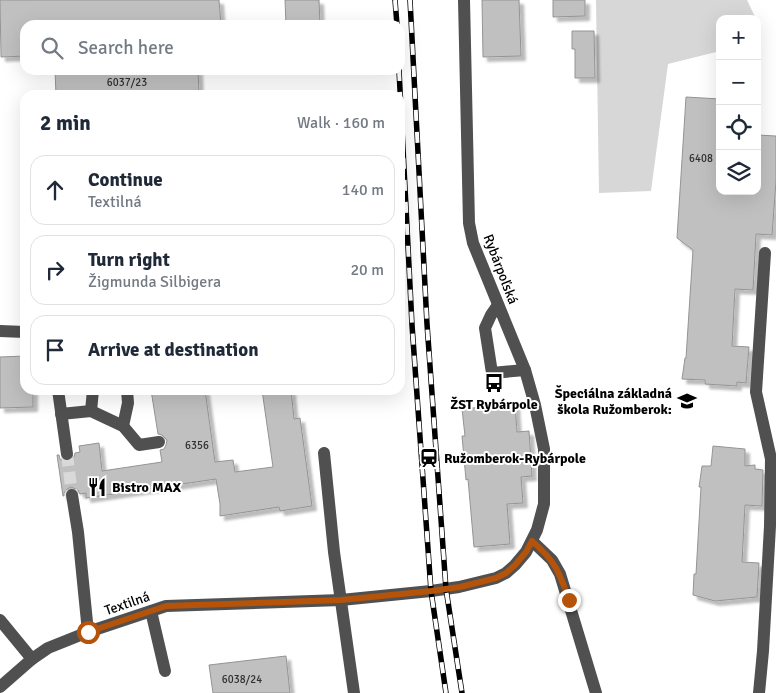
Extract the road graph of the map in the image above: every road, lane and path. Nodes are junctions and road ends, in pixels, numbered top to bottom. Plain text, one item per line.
1 (464, 0) edge
2 (765, 253) dead end
3 (498, 305) junction
4 (0, 331) edge
5 (20, 332) edge
6 (525, 370) junction
7 (59, 395) edge
8 (93, 395) edge
9 (127, 395) edge
10 (91, 411) junction
11 (61, 414) junction
12 (123, 426) junction
13 (159, 442) dead end
14 (324, 453) dead end
15 (67, 454) tunnel mouth
16 (72, 495) tunnel mouth
17 (532, 541) junction
18 (341, 600) junction
19 (151, 611) junction
20 (0, 620) edge
21 (88, 632) junction
22 (32, 659) junction
23 (165, 671) dead end
24 (0, 687) edge
25 (354, 693) edge
26 (596, 693) edge
27 (759, 693) edge

1 - 3 street, Rybárpoľská
2 - 27 street
3 - 6 street, Rybárpoľská
3 - 6 street
4 - 5 street
6 - 17 street, Rybárpoľská
7 - 11 street
8 - 10 street
9 - 12 street
10 - 11 street
10 - 12 street
11 - 15 street
12 - 13 street
14 - 18 street
16 - 21 street
17 - 18 street, Textilná
17 - 26 street
18 - 19 street, Textilná
18 - 25 street
19 - 21 street, Textilná
19 - 23 street
20 - 22 street
21 - 22 street, Textilná
22 - 24 street, Textilná

